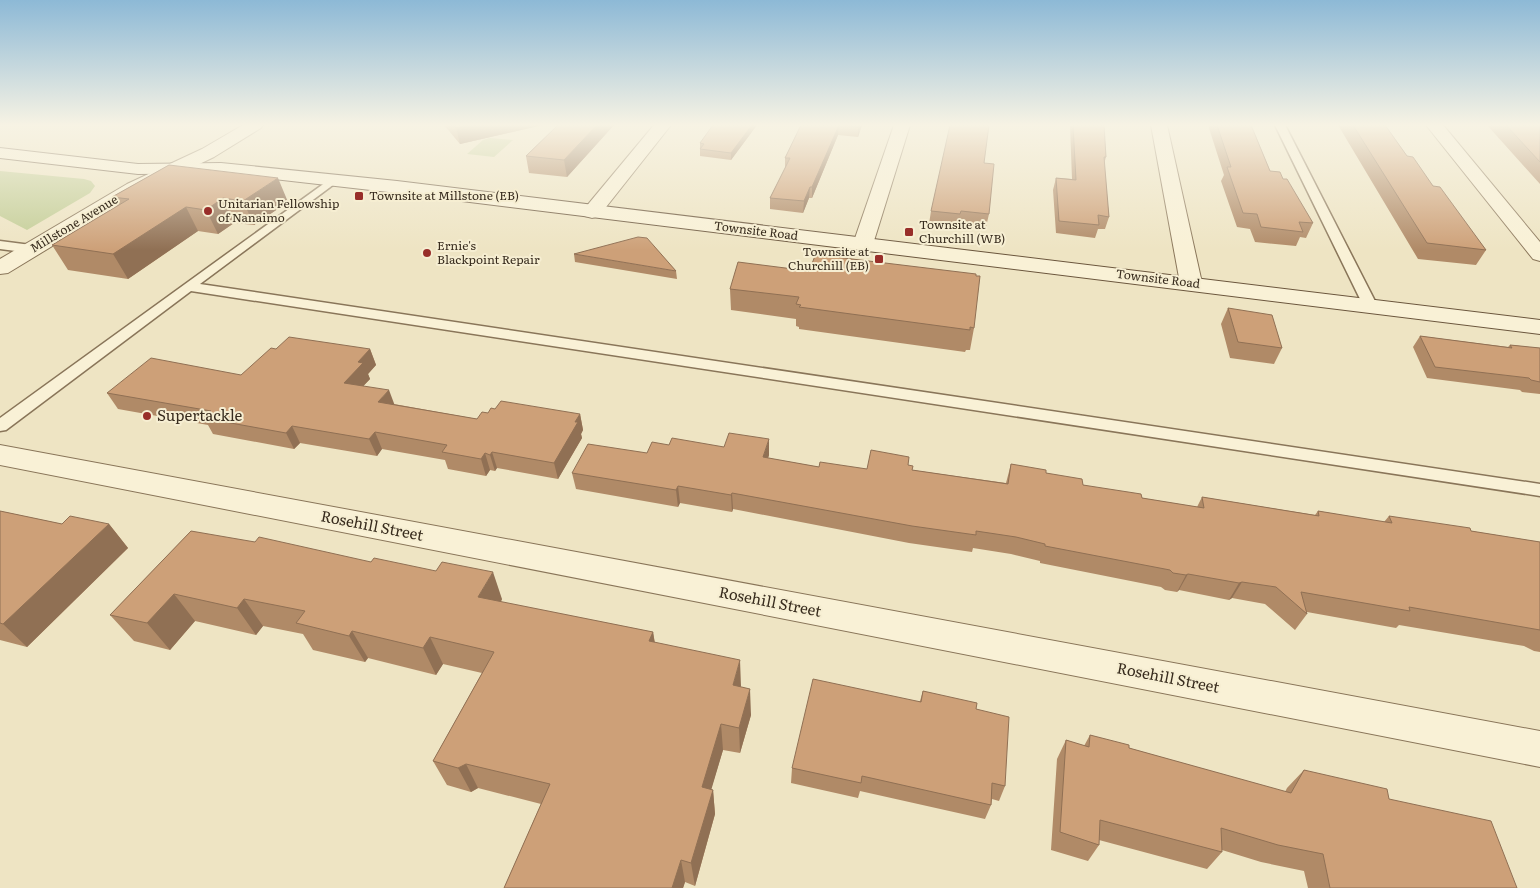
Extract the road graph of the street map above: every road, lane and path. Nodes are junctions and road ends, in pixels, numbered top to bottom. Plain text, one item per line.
1 (116, 166) edge
2 (180, 166) edge
3 (629, 166) edge
4 (889, 166) edge
5 (1167, 166) edge
6 (1301, 166) edge
7 (1468, 166) edge
8 (175, 169) junction
9 (333, 180) junction
10 (592, 212) junction
11 (864, 244) junction
12 (0, 245) edge
13 (31, 249) junction
14 (1540, 255) edge
15 (0, 268) edge
16 (1191, 283) junction
17 (191, 287) junction
18 (1370, 305) junction
19 (1540, 327) edge
20 (0, 426) edge
21 (0, 456) edge
22 (1540, 490) edge
23 (1540, 749) edge

1 - 8 street, Townsite Road
2 - 8 street, Millstone Avenue
3 - 10 street
4 - 11 street
5 - 16 street
6 - 18 lane
7 - 14 street
8 - 9 street, Townsite Road
8 - 13 street, Millstone Avenue
9 - 10 street, Townsite Road
9 - 17 lane
10 - 11 street, Townsite Road
11 - 16 street, Townsite Road
12 - 13 lane
13 - 15 street, Millstone Avenue
16 - 18 street, Townsite Road
17 - 20 lane
17 - 22 lane
18 - 19 street, Townsite Road
21 - 23 street, Rosehill Street

